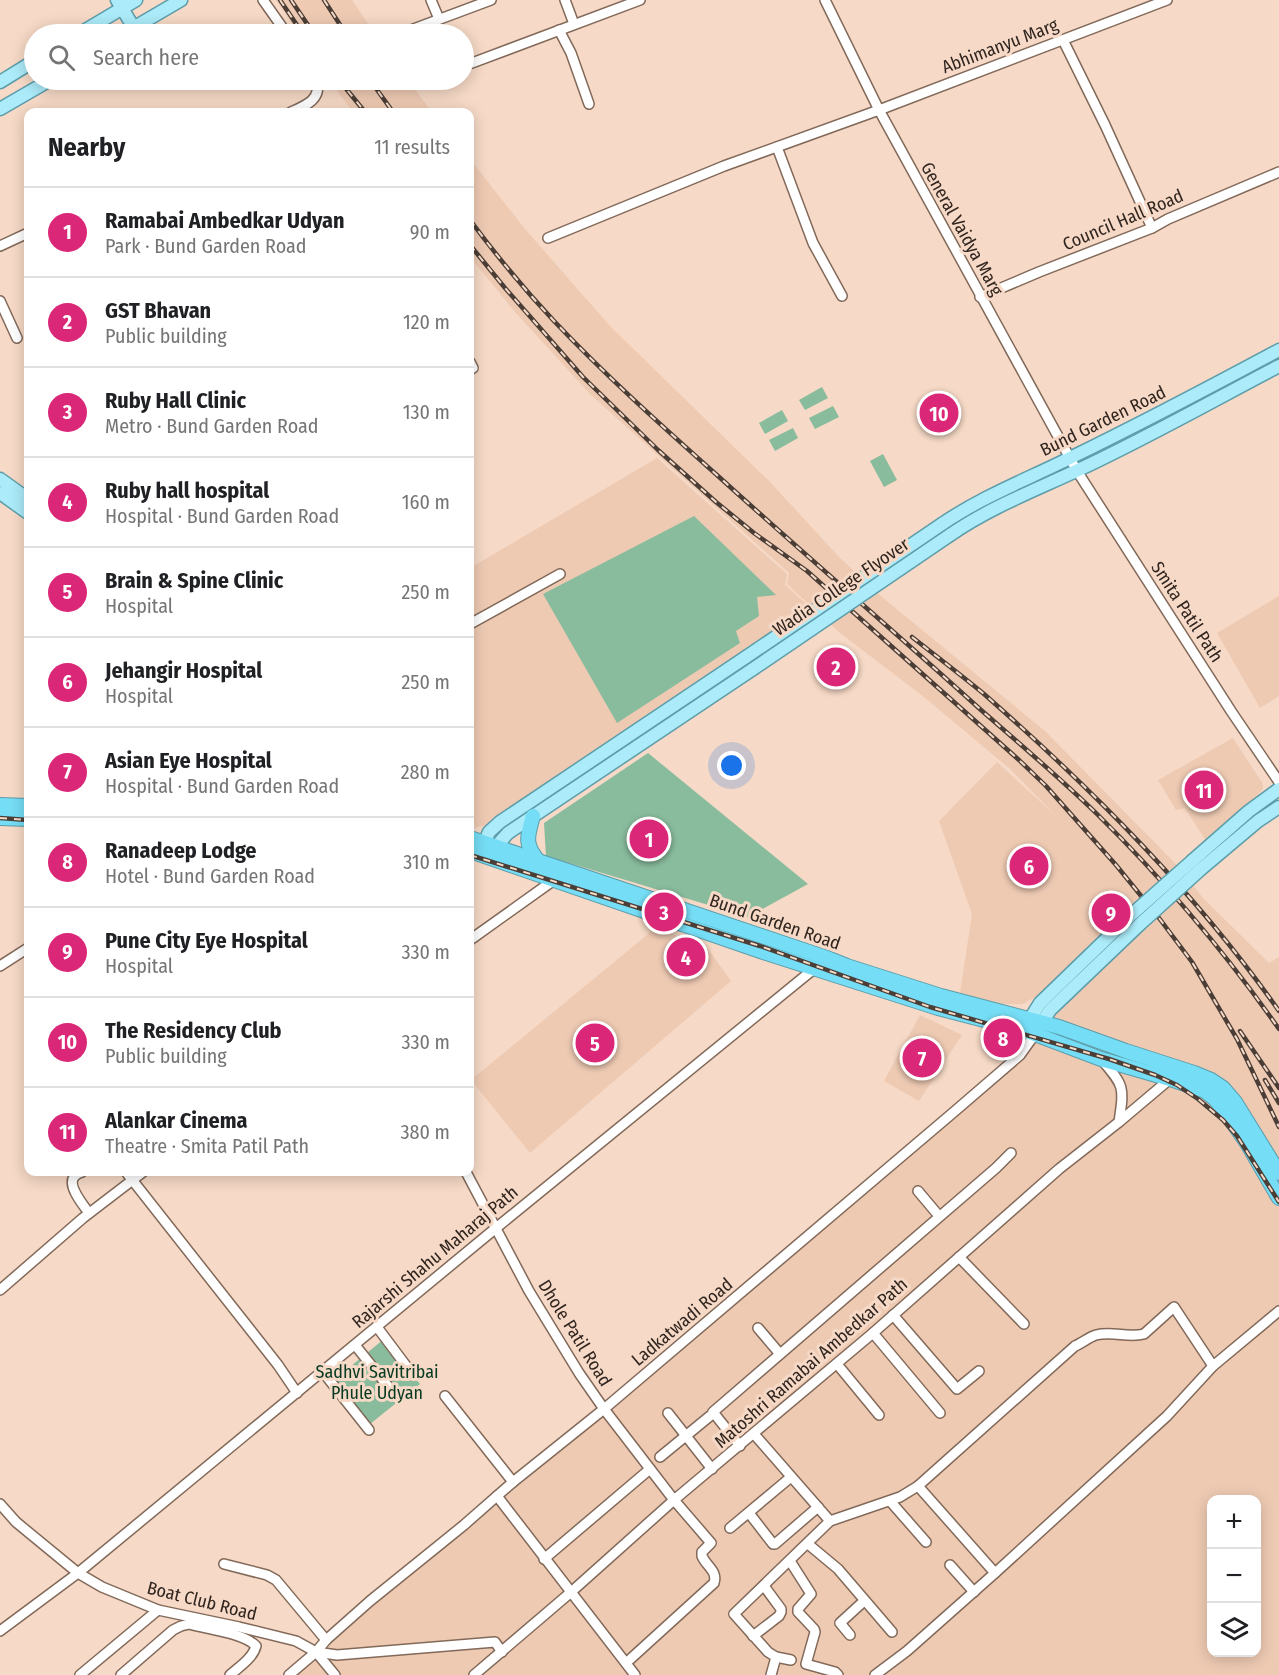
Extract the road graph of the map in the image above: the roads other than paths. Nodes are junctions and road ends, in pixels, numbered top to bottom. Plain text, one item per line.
1 (136, 0) edge
2 (181, 0) edge
3 (263, 0) edge
4 (431, 0) edge
5 (491, 0) edge
6 (565, 0) edge
7 (640, 0) edge
8 (825, 0) edge
9 (1167, 0) edge
10 (120, 4) edge
11 (439, 19) junction
12 (93, 24) edge
13 (127, 24) edge
14 (141, 24) edge
15 (280, 24) edge
16 (426, 24) edge
17 (574, 24) junction
18 (559, 30) junction
19 (1063, 40) junction
20 (474, 62) edge
21 (24, 67) edge
22 (0, 82) edge
23 (33, 90) edge
24 (317, 90) edge
25 (589, 104) dead end
26 (300, 108) edge
27 (0, 109) edge
28 (879, 110) junction
29 (777, 147) junction
30 (1279, 172) edge
31 (1152, 228) junction
32 (24, 235) edge
33 (548, 238) dead end
34 (0, 246) edge
35 (842, 296) dead end
36 (980, 297) junction
37 (0, 301) edge
38 (17, 338) dead end
39 (1279, 350) edge
40 (1279, 366) edge
41 (1070, 458) junction
42 (1077, 471) junction
43 (0, 479) edge
44 (0, 493) edge
45 (24, 496) edge
46 (24, 510) edge
47 (942, 524) joint
48 (950, 535) joint
49 (560, 574) dead end
50 (474, 622) edge
51 (1279, 783) edge
52 (1279, 789) edge
53 (0, 806) edge
54 (24, 806) edge
55 (1279, 807) edge
56 (533, 816) junction
57 (0, 818) edge
58 (24, 819) edge
59 (478, 849) edge
60 (497, 854) junction
61 (539, 862) junction
62 (1197, 865) junction
63 (556, 874) junction
64 (474, 937) edge
65 (24, 951) edge
66 (0, 966) edge
67 (815, 968) junction
68 (1033, 1027) junction
69 (1101, 1059) junction
70 (1170, 1079) junction
71 (1119, 1122) junction
72 (1011, 1153) dead end
73 (1279, 1173) edge
74 (76, 1176) edge
75 (128, 1176) edge
76 (130, 1176) edge
77 (468, 1176) edge
78 (918, 1191) dead end
79 (1279, 1198) edge
80 (89, 1213) junction
81 (939, 1216) junction
82 (496, 1228) junction
83 (959, 1257) junction
84 (0, 1290) edge
85 (1279, 1311) edge
86 (893, 1315) junction
87 (1024, 1324) dead end
88 (377, 1327) junction
89 (758, 1328) dead end
90 (873, 1333) junction
91 (355, 1345) junction
92 (780, 1354) junction
93 (837, 1364) junction
94 (1213, 1366) junction
95 (979, 1371) dead end
96 (323, 1372) junction
97 (413, 1375) dead end
98 (391, 1390) dead end
99 (297, 1393) junction
100 (445, 1396) dead end
101 (604, 1409) junction
102 (668, 1413) dead end
103 (940, 1413) dead end
104 (879, 1415) dead end
105 (710, 1416) dead end
106 (369, 1430) dead end
107 (754, 1434) junction
108 (686, 1436) junction
109 (740, 1446) junction
110 (660, 1457) dead end
111 (650, 1469) junction
112 (712, 1469) junction
113 (791, 1477) junction
114 (513, 1482) junction
115 (918, 1486) junction
116 (496, 1497) junction
117 (674, 1500) junction
118 (890, 1501) junction
119 (0, 1504) edge
120 (818, 1507) junction
121 (749, 1513) junction
122 (830, 1521) junction
123 (730, 1528) dead end
124 (926, 1542) dead end
125 (808, 1544) junction
126 (544, 1559) junction
127 (790, 1561) junction
128 (224, 1564) dead end
129 (950, 1565) dead end
130 (78, 1573) junction
131 (995, 1574) junction
132 (764, 1586) junction
133 (974, 1592) junction
134 (570, 1593) junction
135 (864, 1601) junction
136 (158, 1610) junction
137 (182, 1615) junction
138 (181, 1626) junction
139 (0, 1631) edge
140 (892, 1632) dead end
141 (850, 1635) dead end
142 (753, 1636) junction
143 (326, 1640) junction
144 (316, 1652) junction
145 (502, 1652) junction
146 (776, 1657) junction
147 (791, 1660) dead end
148 (626, 1663) junction
149 (80, 1675) edge
150 (121, 1675) edge
151 (230, 1675) edge
152 (289, 1675) edge
153 (335, 1675) edge
154 (474, 1675) edge
155 (635, 1675) edge
156 (771, 1675) edge
157 (838, 1675) edge
158 (875, 1675) edge

1 - 10 main road
2 - 14 main road
3 - 15 street
4 - 11 street
5 - 11 street
6 - 17 street
7 - 17 street
8 - 28 street, General Vaidya Marg
9 - 19 street, Abhimanyu Marg
10 - 12 main road
10 - 13 main road
11 - 16 street
17 - 18 street
18 - 20 street
18 - 25 street
19 - 28 street, Abhimanyu Marg
19 - 31 street
21 - 22 main road
23 - 27 main road
24 - 26 street
28 - 29 street, Abhimanyu Marg
28 - 36 street, General Vaidya Marg
29 - 33 street, Abhimanyu Marg
29 - 35 street
30 - 31 street, Council Hall Road
31 - 36 street, Council Hall Road
32 - 34 street
36 - 41 street, General Vaidya Marg
37 - 38 street
39 - 41 main road, Bund Garden Road
40 - 42 main road, Bund Garden Road
41 - 42 street, General Vaidya Marg
41 - 47 main road, Bund Garden Road
42 - 48 main road, Bund Garden Road
42 - 51 street, Smita Patil Path
43 - 45 main road
44 - 46 main road
47 - 59 main road, Wadia College Flyover, bridge
48 - 56 main road, Wadia College Flyover, bridge
49 - 50 street
52 - 62 main road
53 - 54 highway
55 - 62 main road
56 - 60 main road
56 - 61 highway
57 - 58 highway
59 - 60 highway, Bund Garden Road
60 - 61 highway, Bund Garden Road
60 - 63 highway, Bund Garden Road
61 - 63 highway, Bund Garden Road
62 - 68 main road, bridge
63 - 64 street
63 - 67 highway, Bund Garden Road
63 - 68 highway, Bund Garden Road
65 - 66 street
67 - 68 highway, Bund Garden Road
67 - 82 street, Rajarshi Shahu Maharaj Path
68 - 69 highway
68 - 73 highway
68 - 101 street, Ladkatwadi Road
69 - 70 highway
69 - 71 street
70 - 71 street, Matoshri Ramabai Ambedkar Path
70 - 79 highway
71 - 83 street, Matoshri Ramabai Ambedkar Path
72 - 81 street
74 - 80 street
75 - 80 street
76 - 99 street
77 - 82 street, Dhole Patil Road
78 - 81 street
80 - 84 street
81 - 92 street
82 - 88 street, Rajarshi Shahu Maharaj Path
82 - 101 street, Dhole Patil Road
83 - 86 street, Matoshri Ramabai Ambedkar Path
83 - 87 street
85 - 94 street
86 - 90 street, Matoshri Ramabai Ambedkar Path
86 - 95 street
88 - 91 street, Rajarshi Shahu Maharaj Path
88 - 97 street
89 - 92 street
90 - 93 street, Matoshri Ramabai Ambedkar Path
90 - 103 street
91 - 96 street, Rajarshi Shahu Maharaj Path
91 - 98 street
92 - 109 street
93 - 104 street
93 - 107 street, Matoshri Ramabai Ambedkar Path
94 - 115 street
94 - 131 street
96 - 99 street, Rajarshi Shahu Maharaj Path
96 - 106 street
99 - 130 street, Rajarshi Shahu Maharaj Path
100 - 114 street
101 - 111 street, Dhole Patil Road
101 - 114 street, Ladkatwadi Road
102 - 108 street
105 - 108 street
107 - 109 street, Matoshri Ramabai Ambedkar Path
107 - 113 street
108 - 110 street
108 - 112 street
109 - 112 street, Matoshri Ramabai Ambedkar Path
111 - 117 street, Dhole Patil Road
111 - 126 street
112 - 117 street, Matoshri Ramabai Ambedkar Path
113 - 120 street
113 - 121 street
114 - 116 street, Ladkatwadi Road
115 - 118 street
115 - 131 street
116 - 126 street
116 - 143 street, Ladkatwadi Road
117 - 134 street, Matoshri Ramabai Ambedkar Path
117 - 148 street, Dhole Patil Road
118 - 122 street
118 - 124 street
119 - 130 street, Boat Club Road
120 - 121 street
120 - 122 street
121 - 123 street
122 - 125 street
125 - 127 street
125 - 135 street
126 - 134 street
127 - 132 street
127 - 157 street
128 - 143 street
129 - 133 street
130 - 136 street, Boat Club Road
130 - 139 street, Rajarshi Shahu Maharaj Path
131 - 133 street
132 - 142 street
132 - 142 street
133 - 158 street
134 - 145 street, Matoshri Ramabai Ambedkar Path
134 - 148 street
135 - 140 street
135 - 141 street
136 - 137 street, Boat Club Road
136 - 149 street
137 - 138 street
137 - 144 street, Boat Club Road
138 - 150 street
138 - 151 street
142 - 146 street
143 - 144 street, Ladkatwadi Road
144 - 145 street
144 - 152 street, Ladkatwadi Road
144 - 153 street
145 - 154 street, Matoshri Ramabai Ambedkar Path
146 - 147 street
146 - 156 street
148 - 155 street

